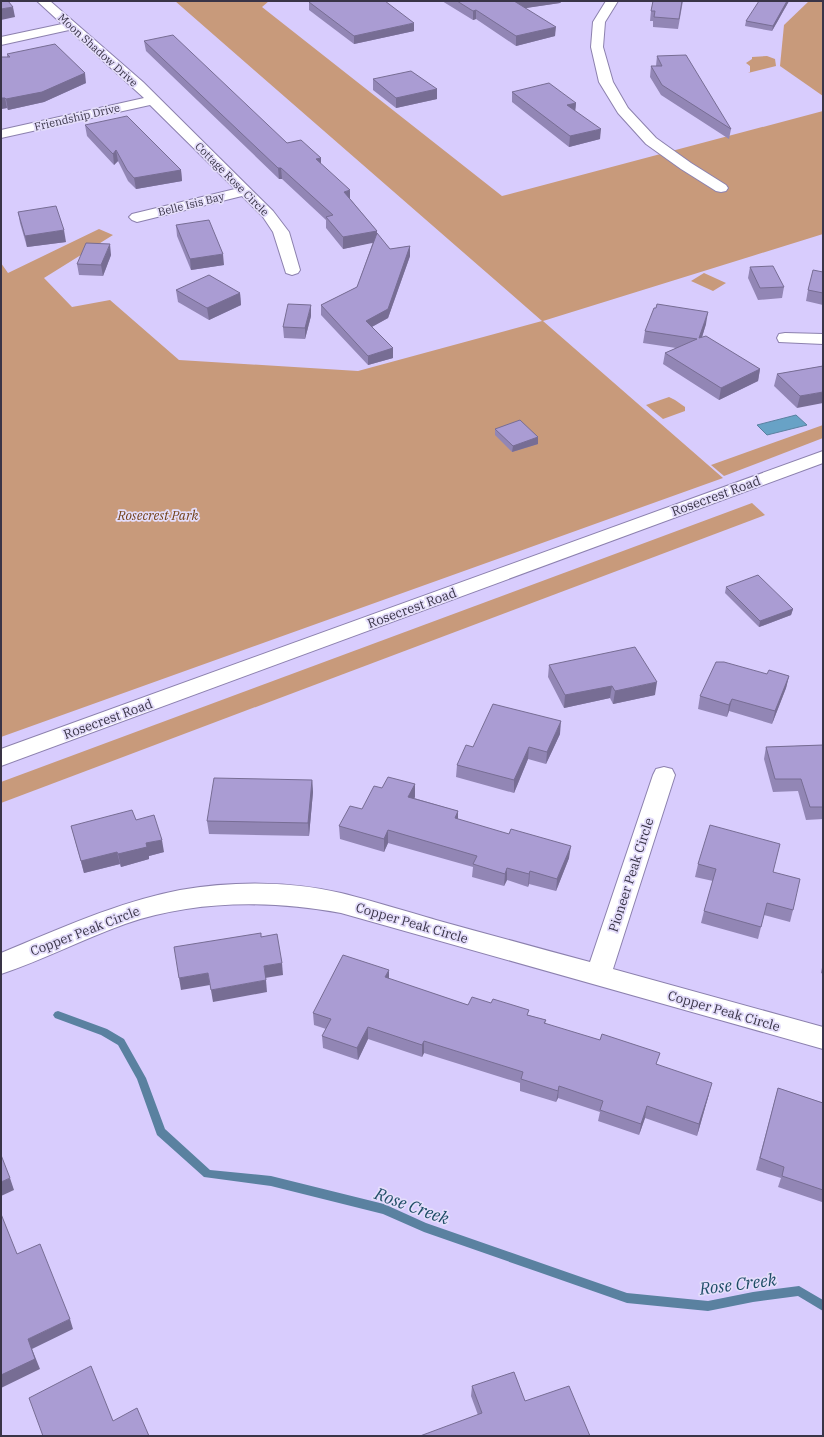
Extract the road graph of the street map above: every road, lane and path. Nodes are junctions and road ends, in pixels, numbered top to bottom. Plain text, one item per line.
1 (43, 1) edge
2 (612, 1) edge
3 (71, 26) junction
4 (1, 41) edge
5 (153, 100) junction
6 (1, 134) edge
7 (721, 188) dead end
8 (245, 191) junction
9 (137, 217) dead end
10 (292, 270) dead end
11 (785, 338) dead end
12 (823, 339) edge
13 (823, 457) edge
14 (1, 758) edge
15 (664, 775) dead end
16 (1, 964) edge
17 (598, 975) junction
18 (823, 1038) edge

1 - 3 street, Moon Shadow Drive
2 - 7 street
3 - 4 street
3 - 5 street, Moon Shadow Drive
5 - 6 street, Friendship Drive
5 - 8 street, Cottage Rose Circle
8 - 9 street, Belle Isis Bay
8 - 10 street, Cottage Rose Circle
11 - 12 street
13 - 14 street, Rosecrest Road
15 - 17 street, Pioneer Peak Circle
16 - 17 street, Copper Peak Circle
17 - 18 street, Copper Peak Circle

